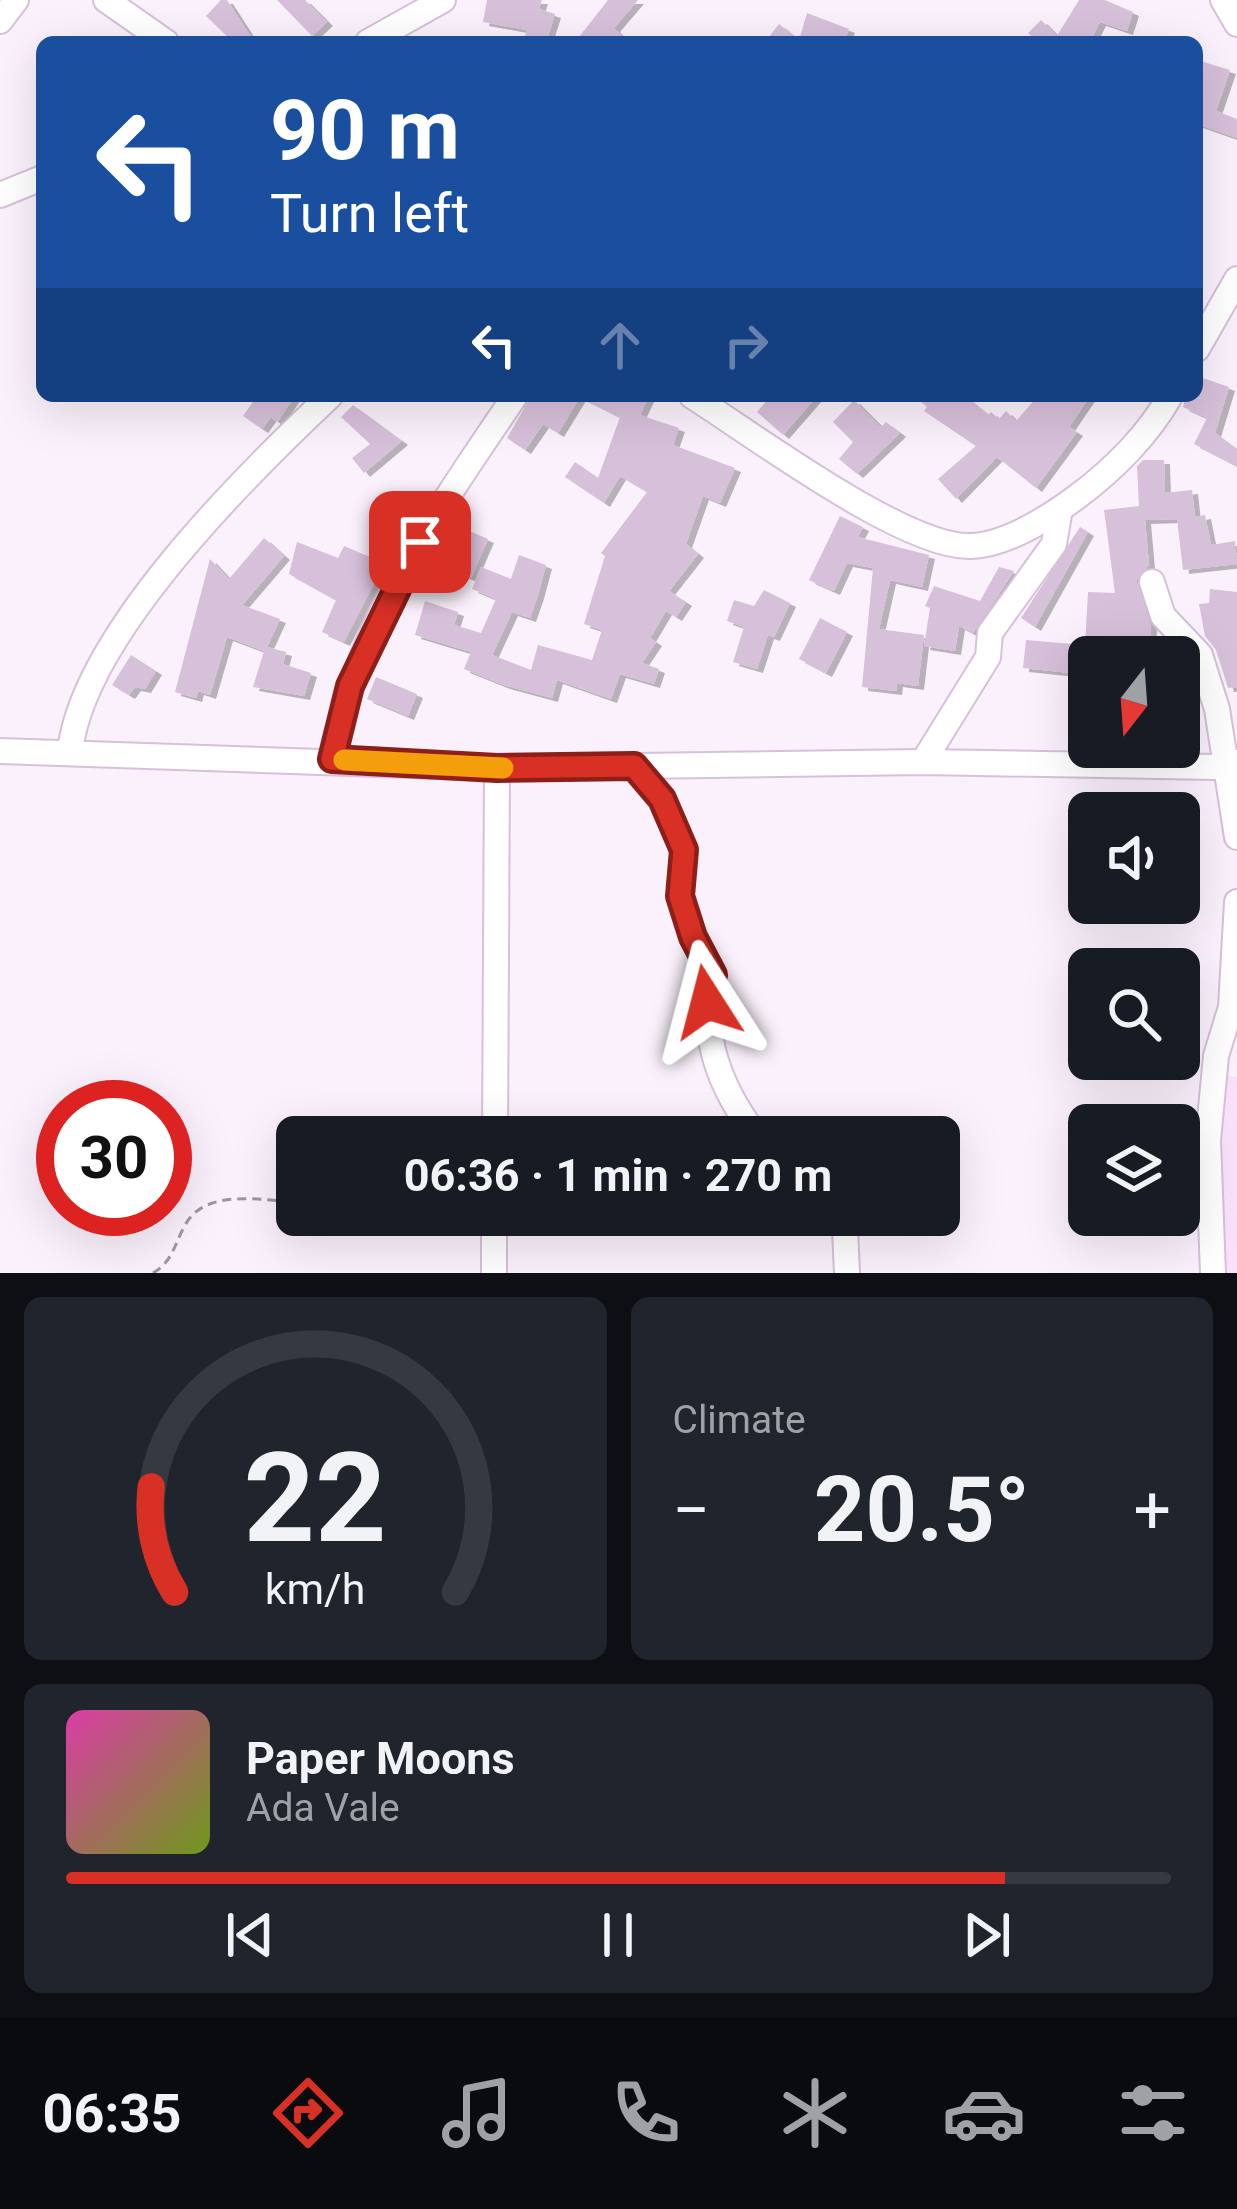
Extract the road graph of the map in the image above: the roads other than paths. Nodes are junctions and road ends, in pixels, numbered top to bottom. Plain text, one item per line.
1 (16, 0) edge
2 (106, 0) edge
3 (443, 0) edge
4 (1223, 0) edge
5 (0, 21) edge
6 (1237, 24) edge
7 (157, 36) edge
8 (379, 36) edge
9 (36, 180) edge
10 (0, 195) edge
11 (1237, 279) edge
12 (1203, 338) edge
13 (324, 402) edge
14 (510, 402) edge
15 (702, 402) edge
16 (1165, 402) edge
17 (1060, 509) junction
18 (1152, 582) dead end
19 (0, 751) edge
20 (70, 752) junction
21 (332, 759) junction
22 (922, 762) junction
23 (1230, 763) edge
24 (634, 766) junction
25 (497, 768) junction
26 (1237, 837) edge
27 (1237, 902) edge
28 (495, 1116) edge
29 (742, 1116) edge
30 (494, 1236) edge
31 (845, 1236) edge
32 (494, 1273) edge
33 (847, 1273) edge
34 (1213, 1273) edge

1 - 5 street
2 - 7 street
3 - 8 street
4 - 6 street
9 - 10 street
11 - 12 street
13 - 20 street
14 - 21 street
15 - 17 street
16 - 17 street
17 - 22 street
18 - 23 street
19 - 20 street
20 - 21 street
21 - 25 street
22 - 23 street
22 - 24 street
23 - 26 street
24 - 25 street
24 - 29 street
25 - 28 street
27 - 34 street
30 - 32 street
31 - 33 street

